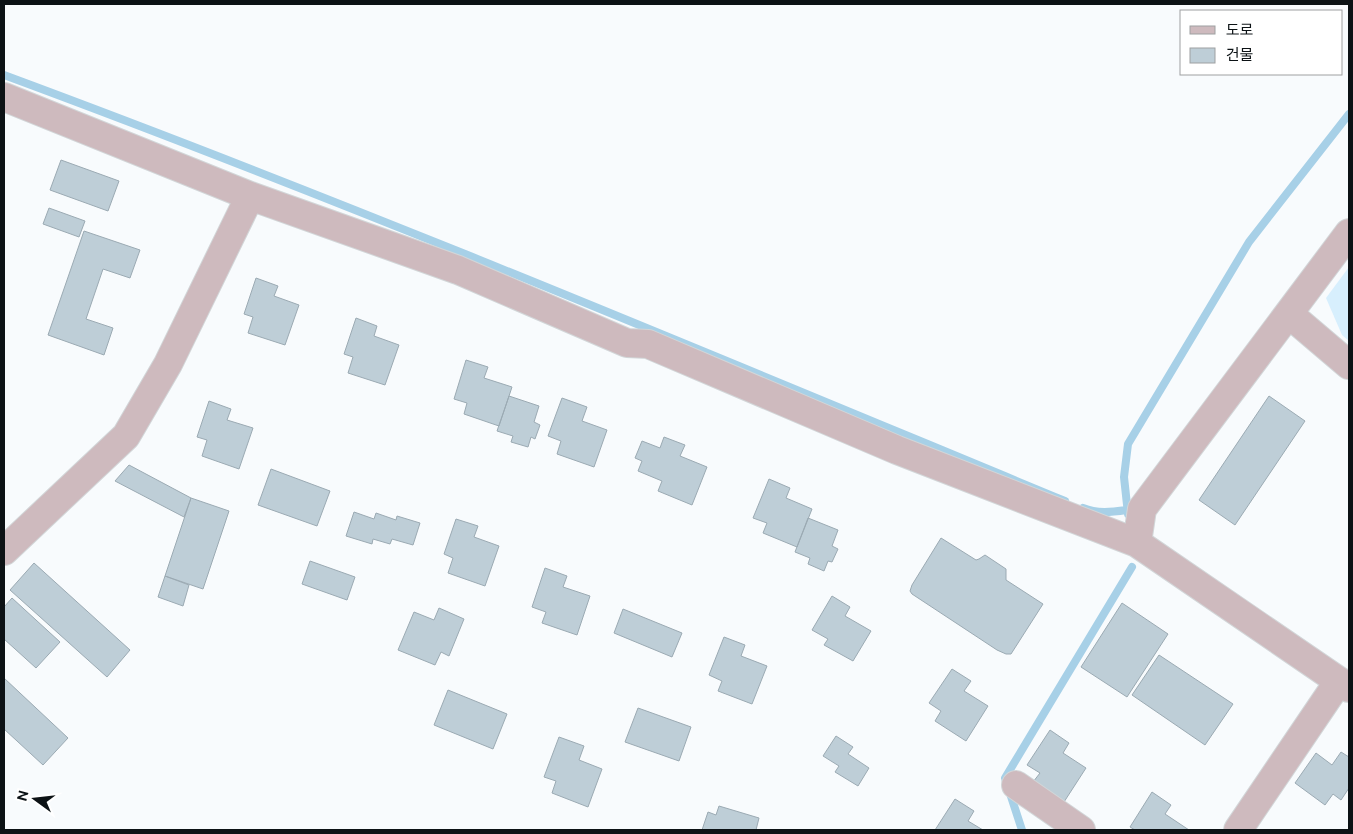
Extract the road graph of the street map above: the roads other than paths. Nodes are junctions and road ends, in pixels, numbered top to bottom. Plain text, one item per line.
1 (4, 97) edge
2 (250, 196) junction
3 (1349, 233) edge
4 (1289, 314) junction
5 (1349, 365) edge
6 (1137, 543) junction
7 (4, 551) edge
8 (1344, 684) edge
9 (1016, 785) dead end
10 (1081, 830) edge
11 (1238, 830) edge

1 - 2 street
2 - 6 street
2 - 7 street
3 - 4 street
4 - 5 street
4 - 6 street
6 - 8 street
8 - 11 street
9 - 10 street

